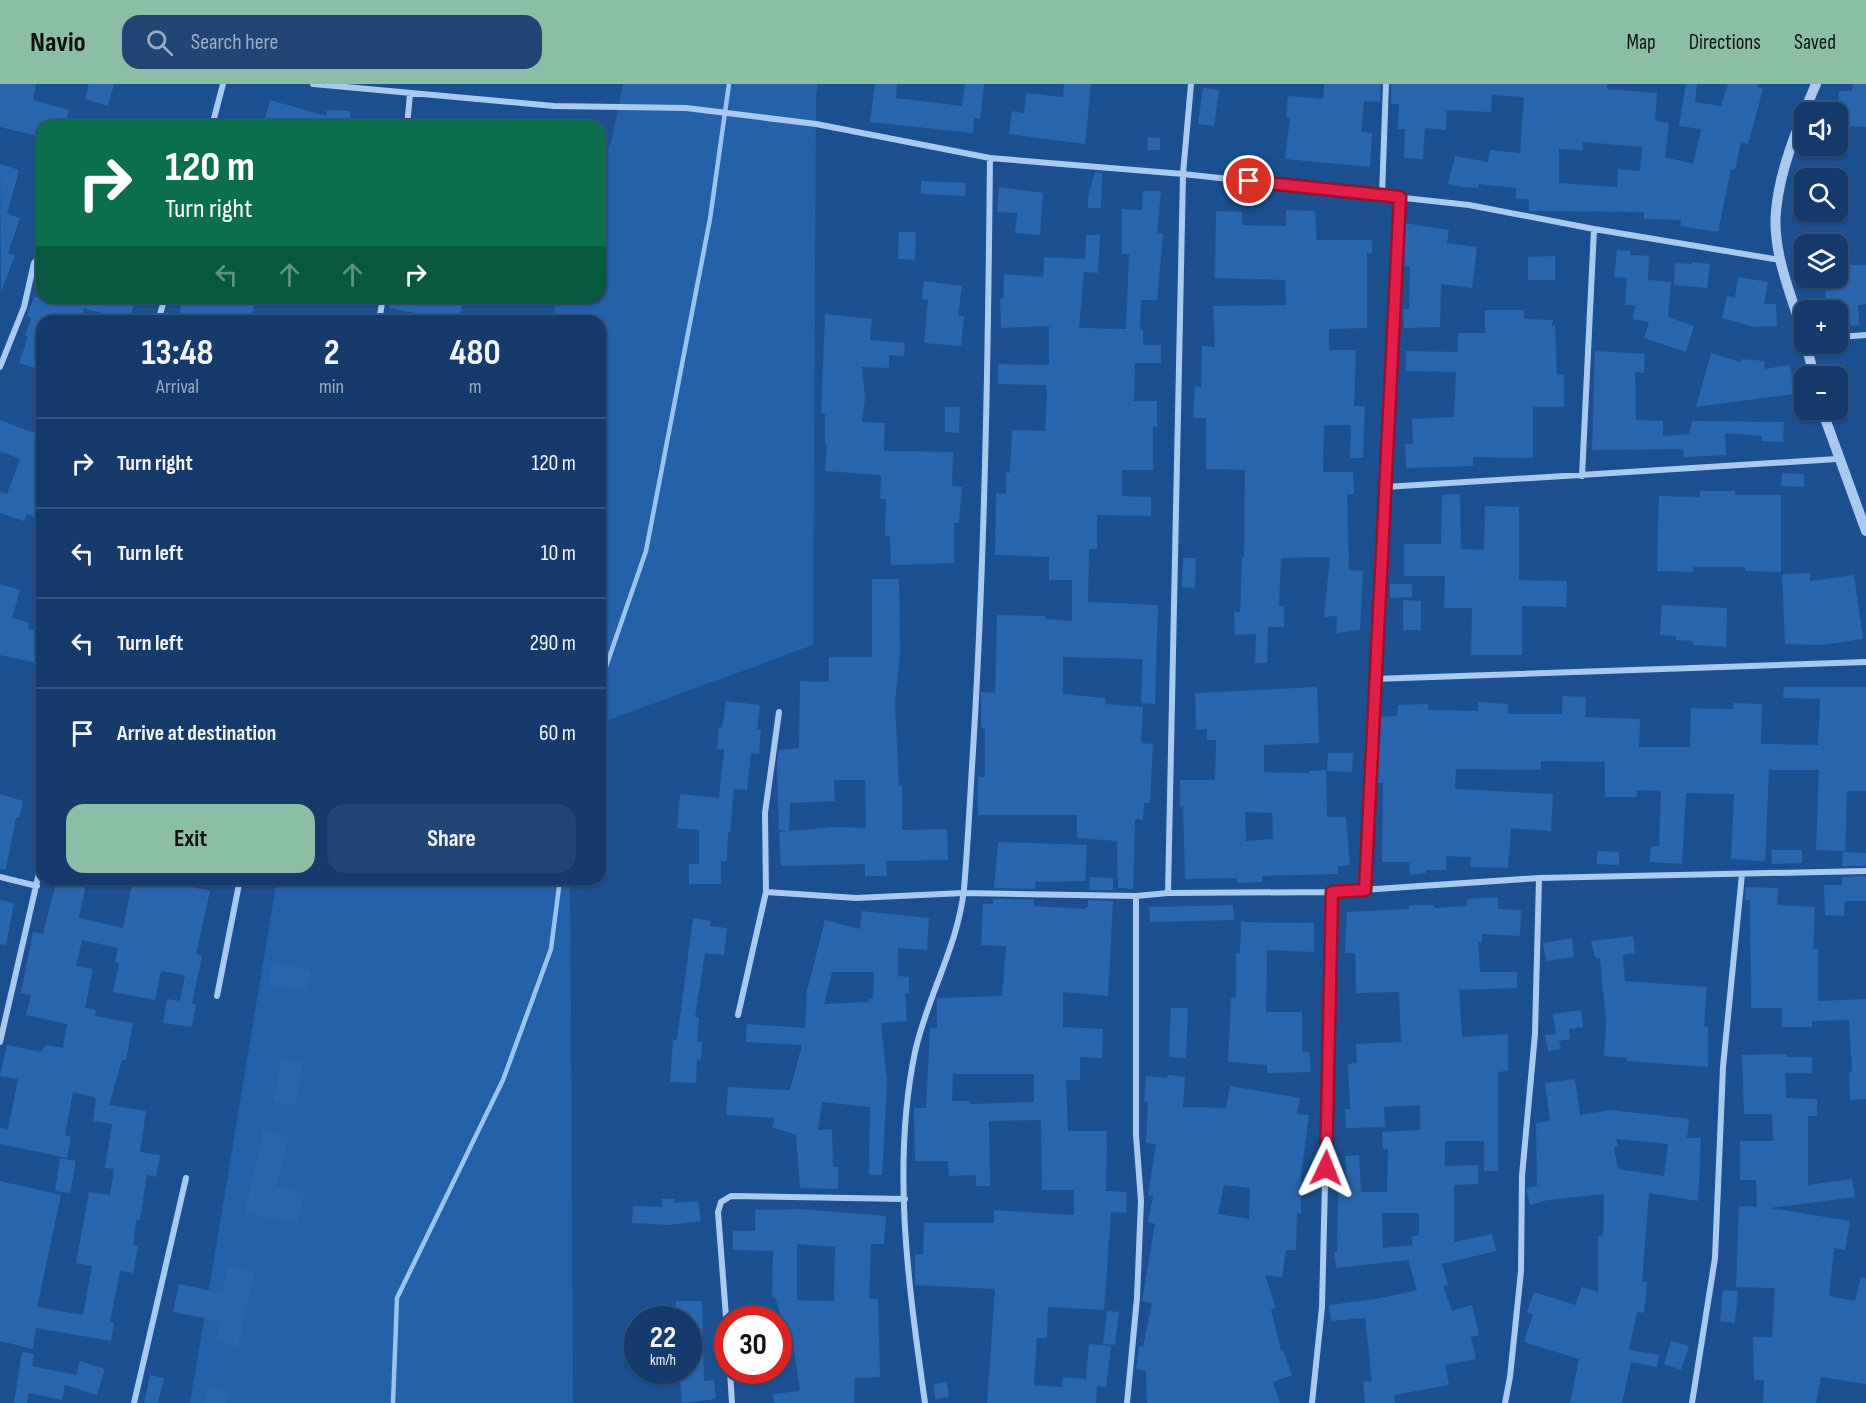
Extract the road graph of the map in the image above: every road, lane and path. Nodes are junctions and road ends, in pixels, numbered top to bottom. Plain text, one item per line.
1 (223, 84) edge
2 (313, 84) edge
3 (1191, 84) edge
4 (1386, 84) edge
5 (1816, 84) edge
6 (410, 94) junction
7 (214, 120) edge
8 (408, 120) edge
9 (990, 158) junction
10 (1183, 174) junction
11 (1382, 195) junction
12 (1400, 197) junction
13 (1594, 229) junction
14 (1781, 260) junction
15 (36, 261) edge
16 (1794, 303) edge
17 (1866, 335) edge
18 (1848, 336) edge
19 (0, 367) edge
20 (1825, 420) edge
21 (1838, 459) junction
22 (1582, 476) junction
23 (1385, 488) junction
24 (1866, 531) edge
25 (1866, 662) edge
26 (1374, 679) junction
27 (779, 712) dead end
28 (1866, 871) edge
29 (1742, 874) junction
30 (0, 877) edge
31 (1539, 878) junction
32 (239, 885) edge
33 (38, 886) joint
34 (1365, 890) junction
35 (766, 892) junction
36 (1332, 892) junction
37 (964, 893) junction
38 (1168, 893) junction
39 (1136, 896) junction
40 (217, 996) dead end
41 (738, 1015) dead end
42 (0, 1042) edge
43 (186, 1178) dead end
44 (905, 1199) junction
45 (725, 1306) edge
46 (731, 1384) edge
47 (134, 1403) edge
48 (732, 1403) edge
49 (925, 1403) edge
50 (1127, 1403) edge
51 (1312, 1403) edge
52 (1505, 1403) edge
53 (1692, 1403) edge

1 - 7 street
2 - 6 street
3 - 10 street
4 - 11 street
5 - 14 street
6 - 8 street
6 - 9 street
9 - 10 street
9 - 37 street
10 - 11 street
10 - 38 street
11 - 12 street
12 - 13 street
12 - 23 street
13 - 14 street
13 - 22 street
14 - 16 street
15 - 19 street
17 - 18 street
20 - 21 street
21 - 22 street
21 - 24 street
22 - 23 street
23 - 26 street
25 - 26 street
26 - 34 street
27 - 35 street
28 - 29 street
29 - 31 street
29 - 53 street
30 - 33 street
31 - 34 street
31 - 52 street
32 - 40 street
33 - 42 street
34 - 36 street
35 - 37 street
35 - 41 street
36 - 38 street
36 - 51 street
37 - 39 street
37 - 44 street
38 - 39 street
39 - 50 street
43 - 47 street
44 - 45 street
44 - 49 street
46 - 48 street

